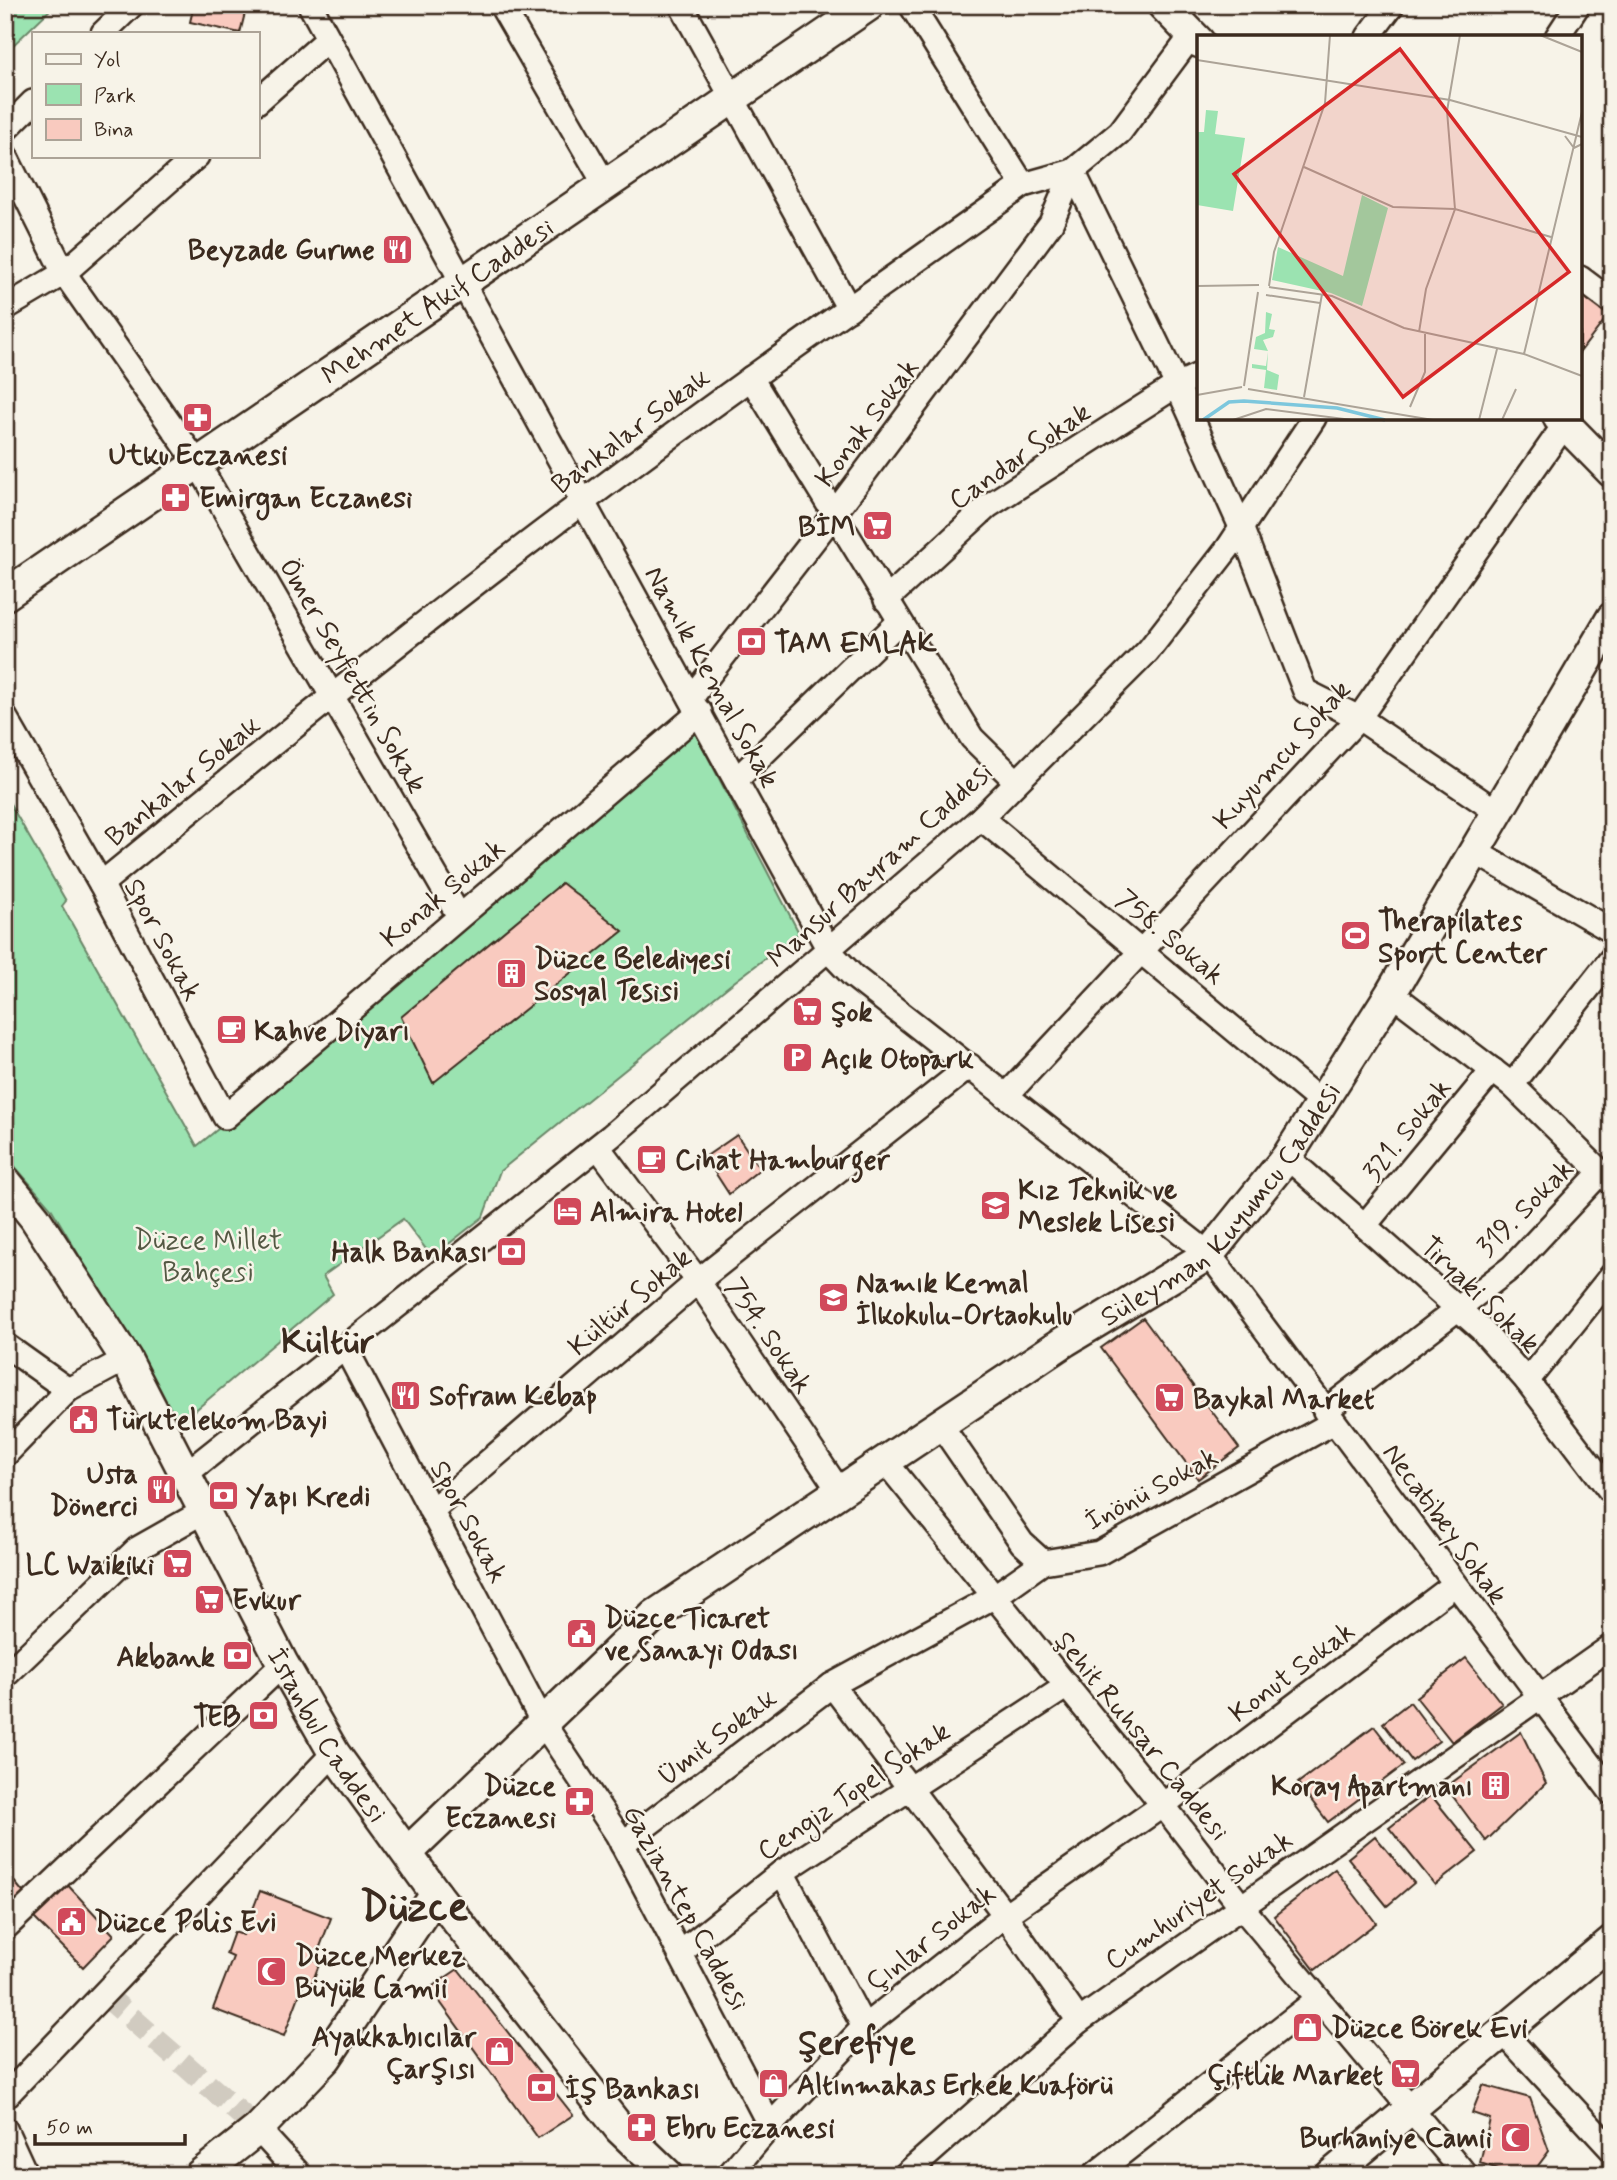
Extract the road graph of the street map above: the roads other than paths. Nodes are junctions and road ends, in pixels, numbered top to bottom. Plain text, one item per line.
1 (132, 5) edge
2 (310, 5) edge
3 (501, 5) edge
4 (681, 5) edge
5 (869, 5) edge
6 (911, 5) edge
7 (1392, 5) edge
8 (1578, 5) edge
9 (1185, 21) edge
10 (104, 32) edge
11 (1369, 35) edge
12 (1558, 35) edge
13 (327, 40) junction
14 (733, 97) junction
15 (259, 100) edge
16 (32, 103) edge
17 (5, 130) edge
18 (5, 155) edge
19 (195, 158) edge
20 (1073, 171) junction
21 (1023, 185) junction
22 (606, 187) junction
23 (64, 273) junction
24 (1582, 280) edge
25 (464, 284) junction
26 (1612, 302) edge
27 (5, 308) edge
28 (849, 309) junction
29 (1197, 376) edge
30 (751, 378) junction
31 (1177, 385) junction
32 (1313, 420) edge
33 (1562, 421) edge
34 (198, 464) junction
35 (1612, 472) edge
36 (583, 501) junction
37 (834, 514) junction
38 (1241, 527) junction
39 (5, 595) edge
40 (886, 600) junction
41 (1612, 618) edge
42 (899, 621) junction
43 (332, 695) junction
44 (695, 705) junction
45 (5, 718) edge
46 (1359, 718) junction
47 (736, 780) junction
48 (1016, 782) junction
49 (1496, 811) junction
50 (981, 818) junction
51 (1472, 850) junction
52 (101, 884) junction
53 (459, 916) junction
54 (1612, 931) edge
55 (1141, 949) junction
56 (830, 951) junction
57 (1612, 958) edge
58 (1391, 993) junction
59 (970, 1066) junction
60 (1493, 1070) junction
61 (1512, 1085) junction
62 (1006, 1096) junction
63 (1321, 1102) junction
64 (225, 1117) joint
65 (598, 1147) junction
66 (1287, 1157) junction
67 (1606, 1178) edge
68 (5, 1181) edge
69 (1365, 1226) junction
70 (1209, 1254) junction
71 (1612, 1275) edge
72 (698, 1281) junction
73 (1458, 1308) junction
74 (5, 1345) edge
75 (345, 1347) junction
76 (126, 1359) junction
77 (1527, 1381) junction
78 (68, 1390) junction
79 (1329, 1416) junction
80 (940, 1424) junction
81 (5, 1455) edge
82 (884, 1461) junction
83 (187, 1473) junction
84 (840, 1492) junction
85 (1612, 1493) edge
86 (206, 1510) junction
87 (431, 1511) junction
88 (1043, 1562) junction
89 (1454, 1585) junction
90 (995, 1597) junction
91 (1612, 1646) edge
92 (282, 1664) junction
93 (5, 1676) edge
94 (832, 1685) junction
95 (1067, 1686) junction
96 (1538, 1698) junction
97 (543, 1723) junction
98 (334, 1753) junction
99 (909, 1786) junction
100 (1612, 1793) edge
101 (1163, 1805) junction
102 (622, 1844) junction
103 (407, 1853) junction
104 (782, 1872) junction
105 (436, 1894) junction
106 (1240, 1905) junction
107 (1005, 1915) junction
108 (5, 1928) edge
109 (1612, 1941) edge
110 (680, 1953) junction
111 (1318, 1999) junction
112 (1079, 2021) junction
113 (864, 2027) junction
114 (1503, 2032) junction
115 (5, 2097) edge
116 (1412, 2109) junction
117 (769, 2126) junction
118 (5, 2129) edge
119 (258, 2129) junction
120 (1612, 2150) edge
121 (26, 2175) edge
122 (200, 2175) edge
123 (300, 2175) edge
124 (668, 2175) edge
125 (729, 2175) edge
126 (905, 2175) edge
127 (1094, 2175) edge
128 (1331, 2175) edge
129 (1466, 2175) edge

1 - 10 street
2 - 13 street, Namık Kemal Sokak
3 - 22 street
4 - 14 street
5 - 14 main road, Mehmet Akif Caddesi
6 - 21 street
7 - 11 street
8 - 12 street
9 - 20 street, Bankalar Sokak
13 - 15 street
13 - 25 street, Namık Kemal Sokak
14 - 22 main road, Mehmet Akif Caddesi
14 - 28 street
16 - 17 street
18 - 23 street, Ömer Seyfettin Sokak
19 - 23 street
20 - 21 street, Bankalar Sokak
20 - 31 street
20 - 37 street, Konak Sokak
21 - 28 street, Bankalar Sokak
22 - 25 main road, Mehmet Akif Caddesi
23 - 27 street
23 - 34 street, Ömer Seyfettin Sokak
24 - 26 street
25 - 34 main road, Mehmet Akif Caddesi
25 - 36 street, Namık Kemal Sokak
28 - 30 street, Bankalar Sokak
29 - 31 street, Candar Sokak
30 - 36 street, Bankalar Sokak
30 - 37 street
31 - 38 street
31 - 40 street, Candar Sokak
32 - 38 street, Mansur Bayram Caddesi
33 - 35 main road
33 - 46 street, Kuyumcu Sokak
34 - 39 main road, Mehmet Akif Caddesi
34 - 43 street, Ömer Seyfettin Sokak
36 - 43 street, Bankalar Sokak
36 - 44 street, Namık Kemal Sokak
37 - 40 street
37 - 44 street, Konak Sokak
38 - 46 street
38 - 48 street, Mansur Bayram Caddesi
40 - 42 street
41 - 49 main road, Süleyman Kuyumcu Caddesi
42 - 47 street
42 - 48 street
43 - 52 street, Bankalar Sokak
43 - 53 street, Ömer Seyfettin Sokak
44 - 47 street, Namık Kemal Sokak
44 - 53 street, Konak Sokak
45 - 52 street, Spor Sokak
46 - 49 street
46 - 55 street, Kuyumcu Sokak
47 - 56 street, Namık Kemal Sokak
48 - 50 street, Mansur Bayram Caddesi
49 - 51 main road, Süleyman Kuyumcu Caddesi
50 - 55 street, 758. Sokak
50 - 56 street, Mansur Bayram Caddesi
51 - 54 street
51 - 58 main road, Süleyman Kuyumcu Caddesi
52 - 64 street, Spor Sokak
53 - 64 street, Konak Sokak
55 - 62 street, Kuyumcu Sokak
55 - 63 street, 758. Sokak
56 - 59 street, Namık Kemal Sokak
56 - 65 street, Mansur Bayram Caddesi
57 - 61 street
58 - 60 street
58 - 63 main road, Süleyman Kuyumcu Caddesi
59 - 62 street, Namık Kemal Sokak
59 - 72 street, Kültür Sokak
60 - 61 street
60 - 69 street, 321. Sokak
61 - 67 street
62 - 70 street, Namık Kemal Sokak
63 - 66 main road, Süleyman Kuyumcu Caddesi
65 - 72 street, 754. Sokak
65 - 75 street, Mansur Bayram Caddesi
66 - 69 street, Tiryaki Sokak
66 - 70 main road, Süleyman Kuyumcu Caddesi
67 - 73 street, 319. Sokak
68 - 76 main road, İstanbul Caddesi
69 - 73 street, Tiryaki Sokak
70 - 79 street, Necatibey Sokak
70 - 80 main road, Süleyman Kuyumcu Caddesi
71 - 77 street
72 - 84 street, 754. Sokak
72 - 87 street, Kültür Sokak
73 - 77 street, Tiryaki Sokak
73 - 79 street, 319. Sokak
74 - 78 street
75 - 83 street, Mansur Bayram Caddesi
75 - 87 street, Spor Sokak
76 - 78 street
76 - 83 main road, İstanbul Caddesi
77 - 85 street, Tiryaki Sokak
78 - 81 street
79 - 88 street, İnönü Sokak
79 - 89 street, Necatibey Sokak
80 - 82 main road, Süleyman Kuyumcu Caddesi
80 - 88 street
82 - 84 main road, Süleyman Kuyumcu Caddesi
82 - 90 street, Şehit Ruhsar Caddesi
83 - 86 main road, İstanbul Caddesi
84 - 97 main road, Süleyman Kuyumcu Caddesi
86 - 92 main road, İstanbul Caddesi
86 - 93 street
87 - 97 street, Spor Sokak
88 - 90 street, İnönü Sokak
89 - 96 street, Necatibey Sokak
89 - 101 street, Konut Sokak
90 - 94 street, Ümit Sokak
90 - 95 street, Şehit Ruhsar Caddesi
91 - 96 street, Cumhuriyet Sokak
92 - 98 main road, İstanbul Caddesi
92 - 108 street
94 - 99 street
94 - 102 street, Ümit Sokak
95 - 99 street, Cengiz Topel Sokak
95 - 101 street, Şehit Ruhsar Caddesi
96 - 100 street, Necatibey Sokak
96 - 106 street, Cumhuriyet Sokak
97 - 102 street, Gaziantep Caddesi
97 - 103 main road, Süleyman Kuyumcu Caddesi
98 - 103 main road, İstanbul Caddesi
98 - 115 street
99 - 104 street, Cengiz Topel Sokak
99 - 107 street
101 - 106 street, Şehit Ruhsar Caddesi
101 - 107 street, Çınlar Sokak
102 - 110 street, Gaziantep Caddesi
103 - 105 main road, İstanbul Caddesi
104 - 110 street, Cengiz Topel Sokak
104 - 113 street
105 - 119 main road
105 - 124 main road, İstanbul Caddesi
106 - 111 street, Şehit Ruhsar Caddesi
106 - 112 street, Cumhuriyet Sokak
107 - 112 street
107 - 113 street, Çınlar Sokak
109 - 114 main road
110 - 117 street, Gaziantep Caddesi
111 - 116 street, Şehit Ruhsar Caddesi
111 - 127 street
112 - 126 street, Cumhuriyet Sokak
113 - 117 street, Çınlar Sokak
114 - 116 main road
114 - 120 street
116 - 128 main road
116 - 129 street, Şehit Ruhsar Caddesi
117 - 125 street, Çınlar Sokak
118 - 121 street
119 - 122 main road
119 - 123 street

